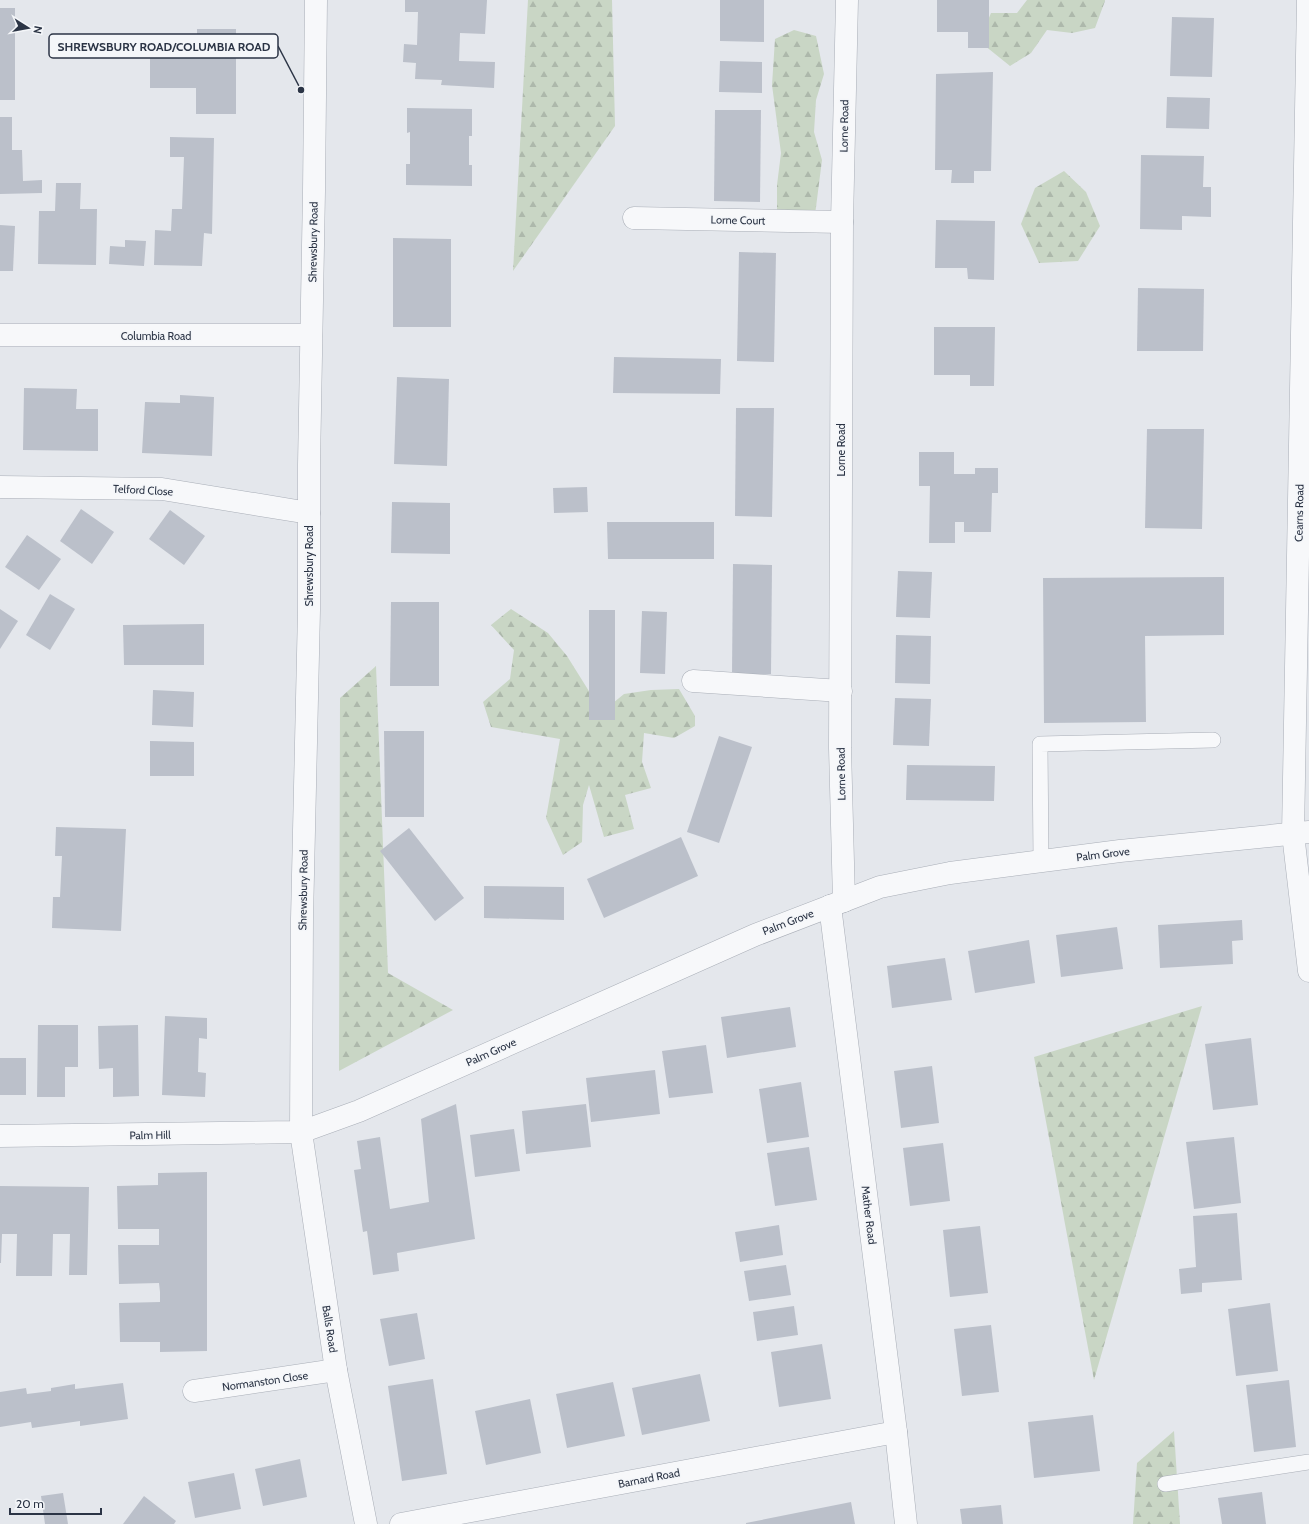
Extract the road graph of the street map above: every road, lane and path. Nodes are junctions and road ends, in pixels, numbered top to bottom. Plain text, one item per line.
1 (316, 0) edge
2 (847, 0) edge
3 (1308, 0) edge
4 (634, 218) dead end
5 (842, 222) junction
6 (0, 335) edge
7 (311, 335) junction
8 (0, 487) edge
9 (309, 513) junction
10 (693, 681) dead end
11 (841, 691) junction
12 (1213, 740) dead end
13 (1301, 833) edge
14 (1041, 861) junction
15 (837, 903) junction
16 (1309, 971) edge
17 (300, 1132) junction
18 (0, 1136) edge
19 (336, 1370) junction
20 (194, 1391) dead end
21 (896, 1432) junction
22 (1309, 1462) edge
23 (1165, 1484) dead end
24 (366, 1524) edge
25 (401, 1524) edge
26 (906, 1524) edge

1 - 7 street, Shrewsbury Road
2 - 5 street, Lorne Road
3 - 13 street, Cearns Road
4 - 5 street, Lorne Court
5 - 11 street, Lorne Road
6 - 7 street, Columbia Road
7 - 9 street, Shrewsbury Road
8 - 9 street, Telford Close
9 - 17 street, Shrewsbury Road
10 - 11 street
11 - 15 street, Lorne Road
12 - 14 lane
13 - 14 street, Palm Grove
13 - 16 street, Cearns Road
14 - 15 street, Palm Grove
15 - 17 street, Palm Grove
15 - 21 street, Mather Road
17 - 18 street, Palm Hill
17 - 19 street, Balls Road
19 - 20 street, Normanston Close
19 - 24 street, Balls Road
21 - 25 street, Barnard Road
21 - 26 street, Mather Road
22 - 23 lane

